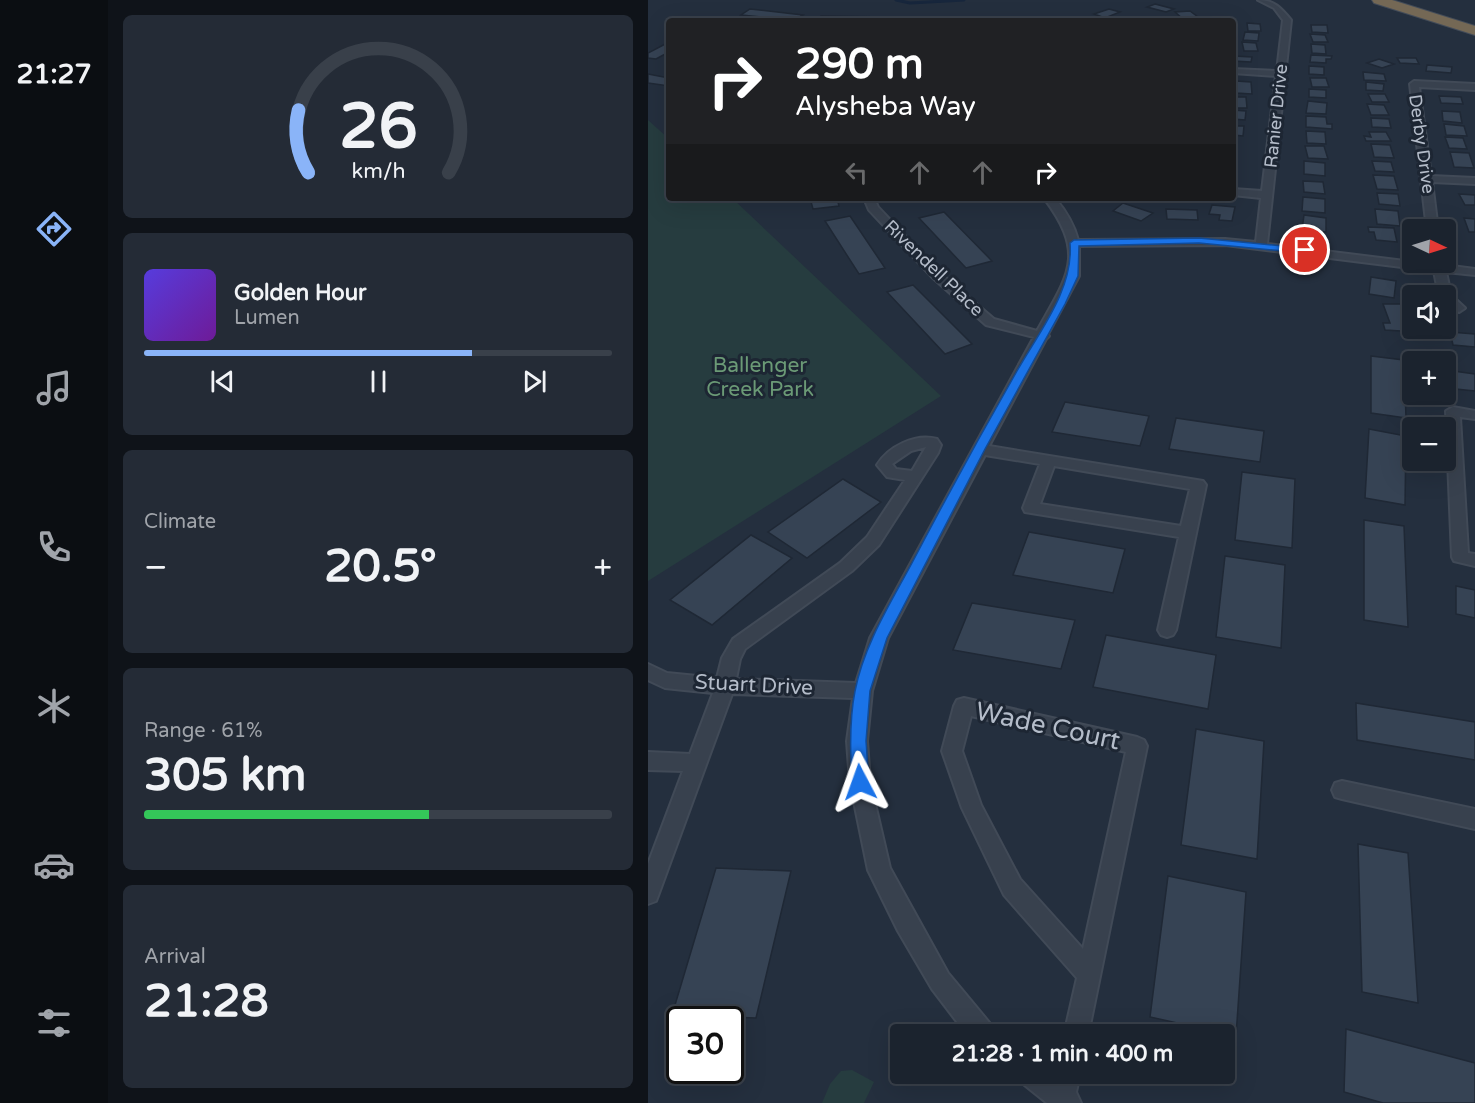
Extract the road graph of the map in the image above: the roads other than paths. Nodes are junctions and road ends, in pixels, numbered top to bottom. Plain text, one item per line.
1 (1261, 0) edge
2 (1378, 0) edge
3 (1475, 26) edge
4 (1475, 31) edge
5 (1236, 71) edge
6 (1281, 74) junction
7 (1475, 87) edge
8 (1427, 178) junction
9 (1475, 181) edge
10 (1236, 192) edge
11 (1267, 195) junction
12 (870, 201) edge
13 (1052, 201) edge
14 (1432, 219) edge
15 (1074, 243) junction
16 (1261, 245) junction
17 (1402, 261) edge
18 (1456, 268) edge
19 (1475, 272) edge
20 (1456, 305) edge
21 (1459, 308) dead end
22 (1043, 336) junction
23 (1475, 415) edge
24 (979, 449) junction
25 (1048, 460) junction
26 (914, 476) dead end
27 (1187, 533) junction
28 (1475, 560) edge
29 (1167, 630) dead end
30 (648, 672) edge
31 (724, 686) junction
32 (862, 691) junction
33 (648, 761) edge
34 (695, 763) junction
35 (1342, 790) dead end
36 (1475, 819) edge
37 (648, 893) edge
38 (1090, 974) junction
39 (974, 1024) edge
40 (1079, 1024) edge
41 (1047, 1084) edge
42 (1064, 1095) edge

1 - 6 street, Ranier Drive
2 - 3 highway
2 - 4 highway
5 - 6 street
6 - 11 street, Ranier Drive
7 - 8 street, Derby Drive
8 - 9 street
8 - 14 street, Derby Drive
10 - 11 street
11 - 16 street, Ranier Drive
12 - 22 street, Rivendell Place
13 - 15 street
15 - 16 street
15 - 22 street
16 - 17 street
18 - 19 street
20 - 21 street
22 - 24 street
23 - 28 street
24 - 25 street
24 - 32 street
25 - 27 street
25 - 27 street
26 - 31 street
27 - 29 street
30 - 31 street, Stuart Drive
31 - 32 street, Stuart Drive
31 - 34 street
32 - 39 street
33 - 34 street
34 - 37 street
35 - 36 street
38 - 38 street, Wade Court
38 - 40 street, Wade Court
41 - 42 street

